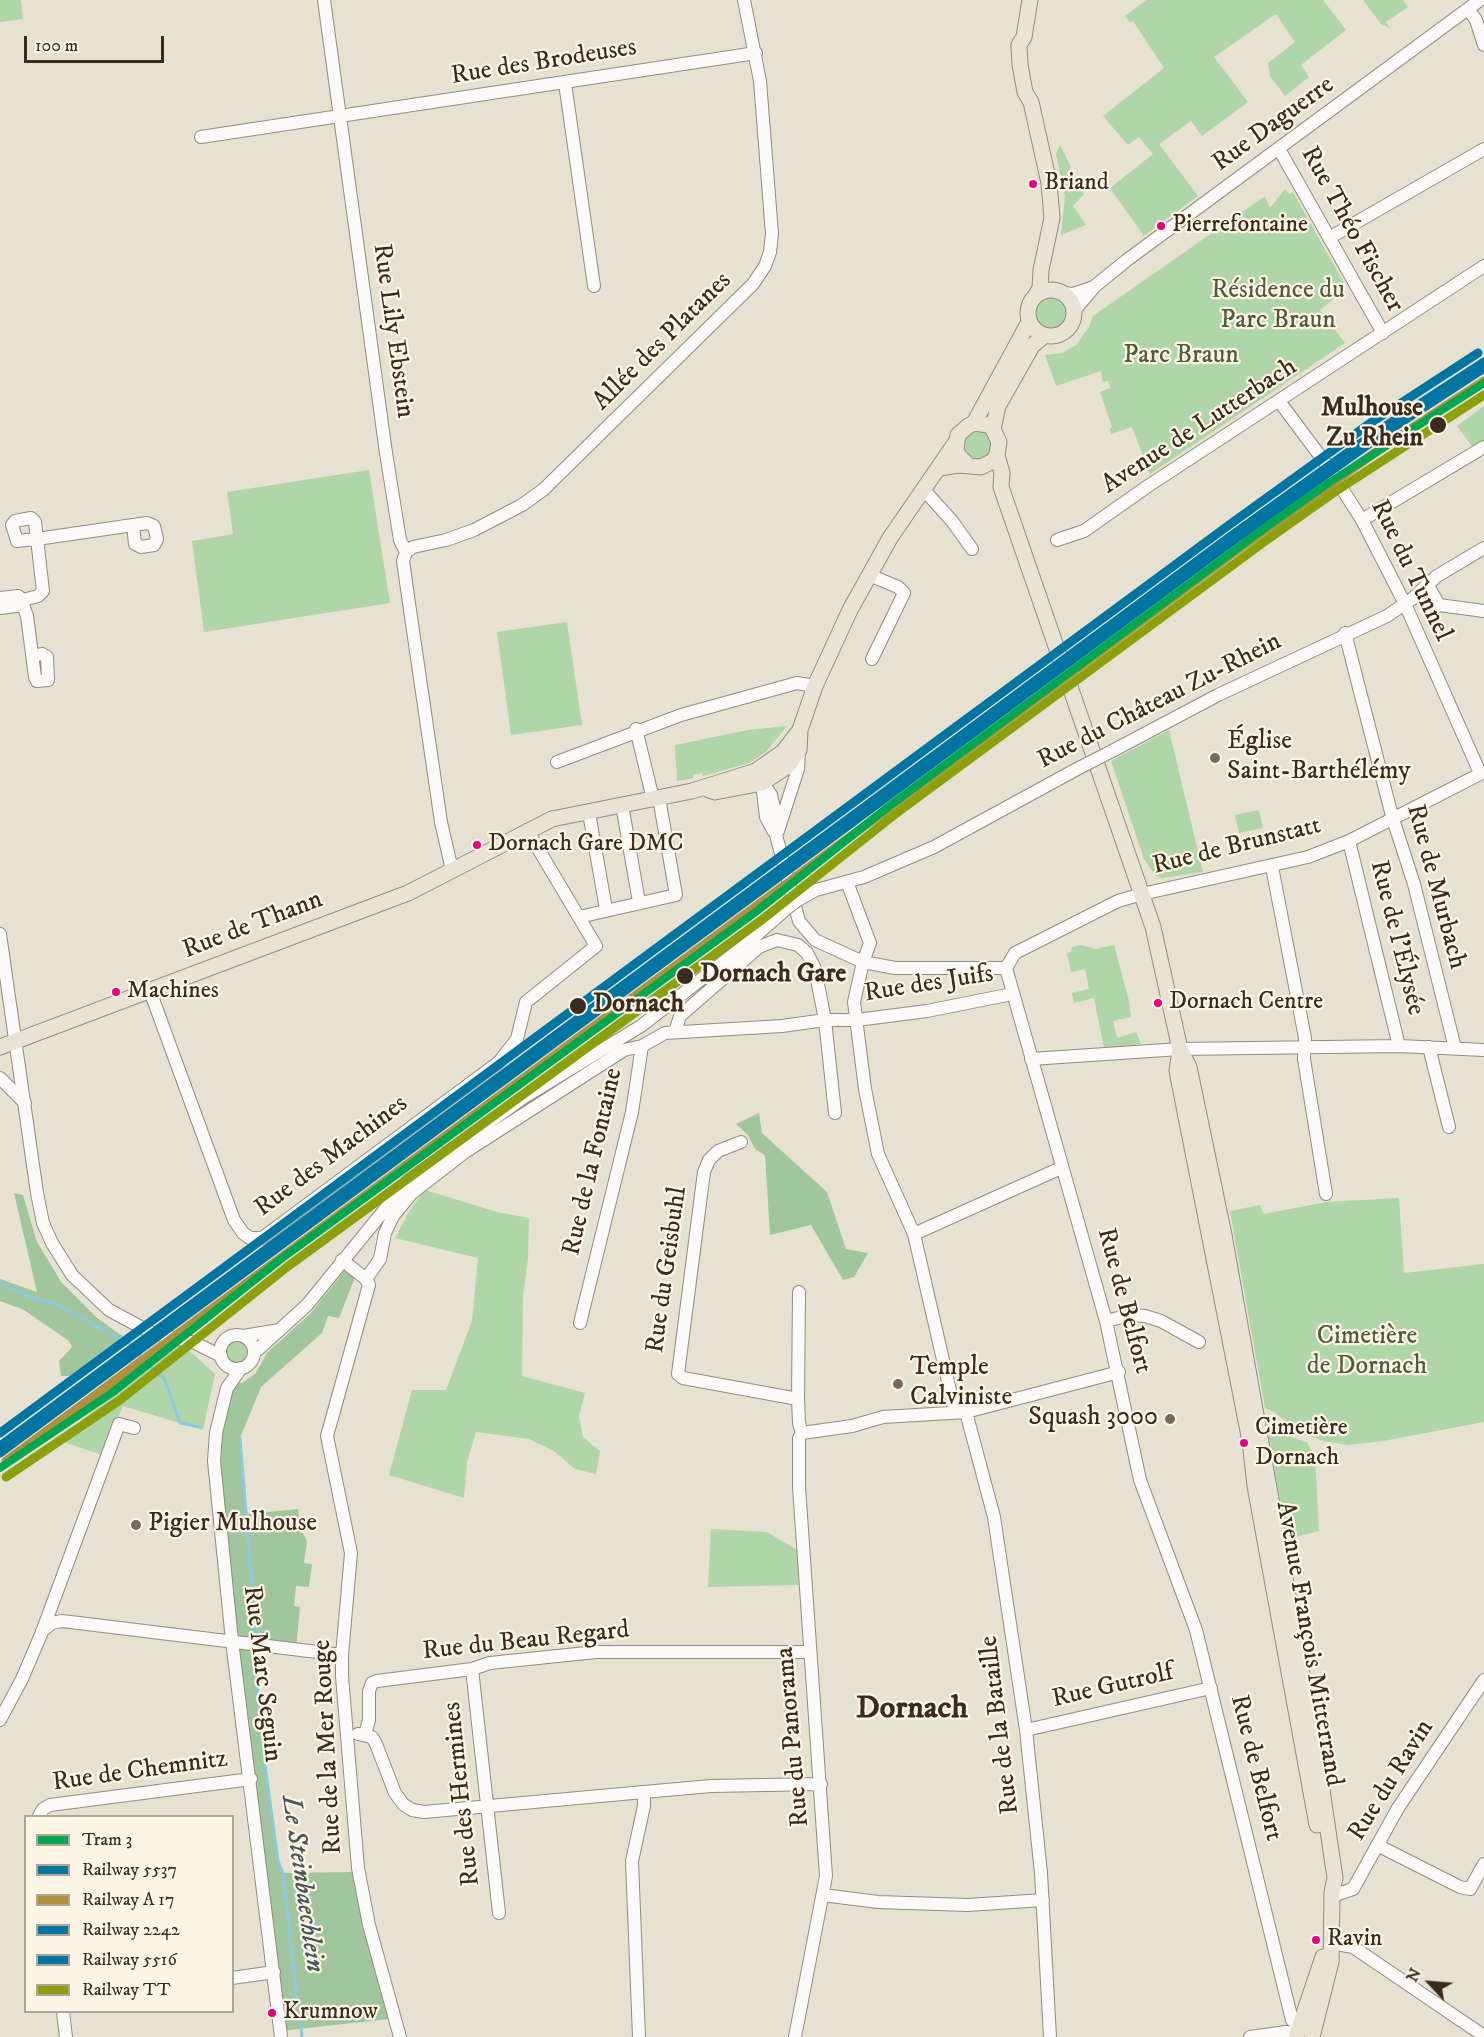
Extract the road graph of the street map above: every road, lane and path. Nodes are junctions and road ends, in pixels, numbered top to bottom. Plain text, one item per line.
1 (324, 0) edge
2 (744, 0) edge
3 (1030, 0) edge
4 (1480, 0) edge
5 (1468, 9) junction
6 (1484, 45) edge
7 (756, 53) junction
8 (565, 83) junction
9 (339, 116) junction
10 (201, 137) dead end
11 (1279, 149) junction
12 (1484, 149) edge
13 (1329, 238) junction
14 (1043, 262) junction
15 (1484, 266) edge
16 (594, 286) dead end
17 (1095, 286) junction
18 (1060, 292) junction
19 (1036, 295) junction
20 (1074, 311) junction
21 (1029, 322) junction
22 (1383, 333) junction
23 (1045, 335) junction
24 (1279, 401) junction
25 (974, 423) junction
26 (993, 429) junction
27 (956, 442) junction
28 (1484, 447) edge
29 (998, 455) junction
30 (975, 466) junction
31 (940, 468) junction
32 (1001, 487) junction
33 (924, 490) junction
34 (1362, 520) junction
35 (133, 525) dead end
36 (1057, 540) dead end
37 (1484, 548) edge
38 (972, 549) dead end
39 (406, 552) junction
40 (869, 575) junction
41 (1427, 584) junction
42 (0, 598) edge
43 (23, 602) junction
44 (1405, 604) junction
45 (0, 608) edge
46 (1484, 611) edge
47 (1345, 633) junction
48 (33, 656) dead end
49 (872, 659) dead end
50 (815, 686) junction
51 (636, 729) junction
52 (800, 730) junction
53 (799, 750) junction
54 (557, 762) dead end
55 (1482, 772) edge
56 (759, 777) junction
57 (656, 798) junction
58 (622, 806) junction
59 (589, 813) junction
60 (1392, 816) junction
61 (527, 830) junction
62 (776, 835) junction
63 (1349, 840) junction
64 (1272, 867) junction
65 (452, 870) junction
66 (847, 882) junction
67 (1142, 894) junction
68 (639, 903) junction
69 (606, 909) junction
70 (579, 917) junction
71 (0, 934) edge
72 (863, 962) junction
73 (1006, 968) junction
74 (150, 991) junction
75 (1012, 994) junction
76 (825, 1020) junction
77 (857, 1020) junction
78 (675, 1032) junction
79 (16, 1040) junction
80 (642, 1046) junction
81 (1399, 1046) junction
82 (0, 1047) edge
83 (1429, 1047) junction
84 (1455, 1048) junction
85 (1180, 1049) junction
86 (1304, 1049) junction
87 (1484, 1050) edge
88 (1031, 1059) junction
89 (0, 1078) edge
90 (25, 1103) junction
91 (836, 1113) dead end
92 (1449, 1127) dead end
93 (741, 1142) dead end
94 (1061, 1167) junction
95 (1326, 1194) dead end
96 (914, 1234) junction
97 (342, 1260) junction
98 (366, 1279) junction
99 (799, 1292) dead end
100 (1106, 1322) junction
101 (580, 1323) dead end
102 (281, 1330) junction
103 (243, 1336) junction
104 (224, 1341) junction
105 (1199, 1342) dead end
106 (195, 1343) junction
107 (254, 1353) junction
108 (222, 1359) junction
109 (241, 1368) junction
110 (1119, 1372) junction
111 (227, 1388) junction
112 (798, 1399) junction
113 (961, 1412) junction
114 (134, 1428) dead end
115 (802, 1432) junction
116 (52, 1603) junction
117 (62, 1621) junction
118 (42, 1632) junction
119 (232, 1641) junction
120 (809, 1652) junction
121 (342, 1655) junction
122 (472, 1669) junction
123 (1484, 1680) edge
124 (1211, 1688) junction
125 (0, 1720) edge
126 (1026, 1730) junction
127 (347, 1734) junction
128 (365, 1734) junction
129 (251, 1779) junction
130 (821, 1784) junction
131 (644, 1792) junction
132 (489, 1808) junction
133 (40, 1815) edge
134 (1377, 1845) junction
135 (1484, 1864) edge
136 (1332, 1894) junction
137 (823, 1895) junction
138 (1042, 1900) junction
139 (499, 1913) dead end
140 (1331, 1943) junction
141 (274, 1972) junction
142 (234, 1978) edge
143 (1286, 1992) junction
144 (1308, 2002) junction
145 (63, 2013) edge
146 (1304, 2031) edge
147 (1484, 2036) edge
148 (66, 2037) edge
149 (281, 2037) edge
150 (400, 2037) edge
151 (639, 2037) edge
152 (795, 2037) edge
153 (1050, 2037) edge
154 (1250, 2037) edge

1 - 9 street, Rue Lily Ebstein
2 - 7 street, Allée des Platanes
3 - 14 main road
4 - 5 street, Rue Daguerre
5 - 6 street
5 - 11 street, Rue Daguerre
7 - 8 street, Rue des Brodeuses
7 - 39 street, Allée des Platanes
8 - 9 street, Rue des Brodeuses
8 - 16 street
9 - 10 street, Rue des Brodeuses
9 - 39 street, Rue Lily Ebstein
11 - 13 street, Rue Théo Fischer
11 - 17 street, Rue Daguerre
12 - 13 street
13 - 22 street, Rue Théo Fischer
14 - 18 main road
14 - 19 main road
15 - 22 street, Avenue de Lutterbach
17 - 18 street, Rue Daguerre
17 - 20 street, Rue Daguerre
18 - 19 main road
18 - 20 main road
19 - 21 main road
20 - 23 main road
21 - 23 main road
21 - 25 main road
22 - 24 street, Avenue de Lutterbach
23 - 26 main road
24 - 34 street, Rue du Tunnel
24 - 36 street, Avenue de Lutterbach
25 - 26 main road
25 - 27 main road
26 - 29 main road
27 - 30 main road
27 - 31 main road
28 - 34 street
29 - 30 main road
29 - 32 main road, Avenue François Mitterrand
30 - 31 main road
30 - 32 main road, Avenue François Mitterrand
31 - 33 main road
32 - 67 main road, Avenue François Mitterrand
33 - 38 street
33 - 40 main road
34 - 44 street, Rue du Tunnel
35 - 43 street
37 - 41 street, Rue du Château Zu-Rhein
39 - 65 street
40 - 49 street
40 - 50 main road
41 - 44 street, Rue du Château Zu-Rhein
41 - 46 street
42 - 43 street
43 - 45 street
43 - 48 street
44 - 47 street, Rue du Château Zu-Rhein
44 - 55 street, Rue du Tunnel
47 - 60 street, Rue de Murbach
47 - 66 street, Rue du Château Zu-Rhein, bridge
50 - 51 street
50 - 52 main road
51 - 54 street
51 - 57 street
52 - 53 main road
52 - 56 main road
53 - 56 main road
53 - 62 street
55 - 60 street, Rue de Brunstatt
56 - 57 main road, Rue de Thann
56 - 62 street
57 - 58 main road, Rue de Thann
57 - 68 street
58 - 59 main road, Rue de Thann
58 - 68 street
59 - 61 main road, Rue de Thann
59 - 69 street
60 - 63 street, Rue de Brunstatt
60 - 84 street, Rue de Murbach
61 - 65 main road, Rue de Thann
61 - 70 street
62 - 72 street
63 - 64 street, Rue de Brunstatt
63 - 81 street, Rue de l'Élysée
64 - 67 street, Rue de Brunstatt
64 - 86 street
65 - 74 main road, Rue de Thann
66 - 72 street
66 - 97 street, Rue du Château Zu-Rhein, bridge
67 - 73 street, Rue de Brunstatt
67 - 85 main road, Avenue François Mitterrand
68 - 69 street
69 - 70 street
70 - 74 street, Rue des Machines
71 - 79 street
72 - 73 street
72 - 77 street, Rue de la Bataille
73 - 75 street, Rue de Belfort
74 - 79 main road, Rue de Thann
75 - 77 street, Rue des Juifs
75 - 88 street, Rue de Belfort
76 - 77 street, Rue des Juifs
76 - 78 street, Rue des Juifs
76 - 78 street
76 - 91 street
77 - 96 street, Rue de la Bataille
78 - 80 street, Rue de la Fontaine
79 - 82 main road, Rue de Thann
79 - 90 street
80 - 98 street, Rue de la Mer Rouge
80 - 101 street, Rue de la Fontaine
81 - 83 street
81 - 86 street
83 - 84 street
83 - 92 street
84 - 87 street
85 - 86 street
85 - 88 street
85 - 136 main road, Avenue François Mitterrand
86 - 95 street
88 - 94 street, Rue de Belfort
89 - 90 street
90 - 106 street
93 - 112 street, Rue du Geisbuhl
94 - 96 street
94 - 100 street, Rue de Belfort
96 - 113 street, Rue de la Bataille
97 - 98 street
97 - 102 street, Rue du Château Zu-Rhein
98 - 121 street, Rue de la Mer Rouge
99 - 112 street, Rue du Panorama
100 - 105 street
100 - 110 street, Rue de Belfort
102 - 103 street
102 - 107 street, Rue du Château Zu-Rhein
103 - 104 street
103 - 107 street
104 - 106 street
104 - 108 street
106 - 108 street
107 - 109 street
108 - 109 street
108 - 111 street, Rue Marc Seguin
109 - 111 street, Rue Marc Seguin
110 - 113 street
110 - 124 street, Rue de Belfort
111 - 119 street, Rue Marc Seguin
112 - 115 street, Rue du Panorama
113 - 115 street
113 - 126 street, Rue de la Bataille
114 - 116 street
115 - 120 street, Rue du Panorama
116 - 117 street
116 - 118 street
117 - 118 street
117 - 119 street
118 - 125 street
119 - 121 street
119 - 129 street, Rue Marc Seguin
120 - 122 street, Rue du Beau Regard
120 - 130 street, Rue du Panorama
121 - 127 street, Rue de la Mer Rouge
122 - 128 street, Rue du Beau Regard
122 - 132 street, Rue des Hermines
123 - 134 street, Rue du Ravin
124 - 126 street, Rue Gutrolf
124 - 143 street, Rue de Belfort
126 - 138 street, Rue de la Bataille
127 - 128 street
127 - 150 street, Rue de la Mer Rouge
128 - 132 street
129 - 133 street, Rue de Chemnitz
129 - 141 street, Rue Marc Seguin
130 - 131 street
130 - 137 street, Rue du Panorama
131 - 132 street
131 - 151 street
132 - 139 street, Rue des Hermines
134 - 135 street
134 - 136 street, Rue du Ravin
136 - 140 main road, Avenue François Mitterrand
137 - 138 street
137 - 152 street, Rue du Panorama
138 - 153 street, Rue de la Bataille
140 - 144 main road, Avenue François Mitterrand
140 - 146 main road, Avenue François Mitterrand
140 - 147 street
141 - 142 street
141 - 149 street, Rue Marc Seguin
143 - 144 street
143 - 146 street, Rue de Belfort
144 - 146 main road
145 - 148 street
146 - 154 street

